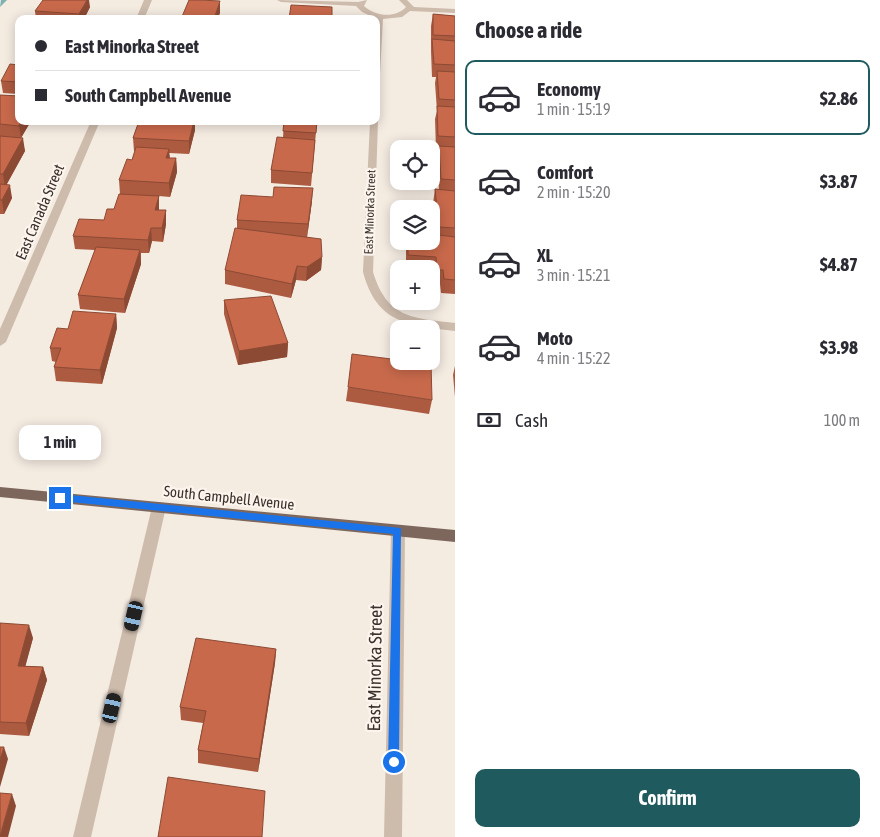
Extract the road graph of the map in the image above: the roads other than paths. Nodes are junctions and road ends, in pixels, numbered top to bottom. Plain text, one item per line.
1 (148, 0) edge
2 (281, 0) edge
3 (403, 0) edge
4 (362, 2) edge
5 (409, 9) junction
6 (455, 11) edge
7 (142, 15) edge
8 (376, 15) edge
9 (380, 16) edge
10 (94, 125) edge
11 (374, 125) edge
12 (455, 327) edge
13 (0, 342) edge
14 (0, 492) edge
15 (159, 507) junction
16 (398, 530) junction
17 (455, 536) edge
18 (82, 837) edge
19 (393, 837) edge

1 - 7 street
2 - 4 street
3 - 5 street
4 - 8 street
5 - 6 street
5 - 9 street
10 - 13 street, East Canada Street
11 - 12 street, East Minorka Street
14 - 15 main road, South Campbell Avenue
15 - 16 main road, South Campbell Avenue
15 - 18 street
16 - 17 main road, South Campbell Avenue
16 - 19 street, East Minorka Street

